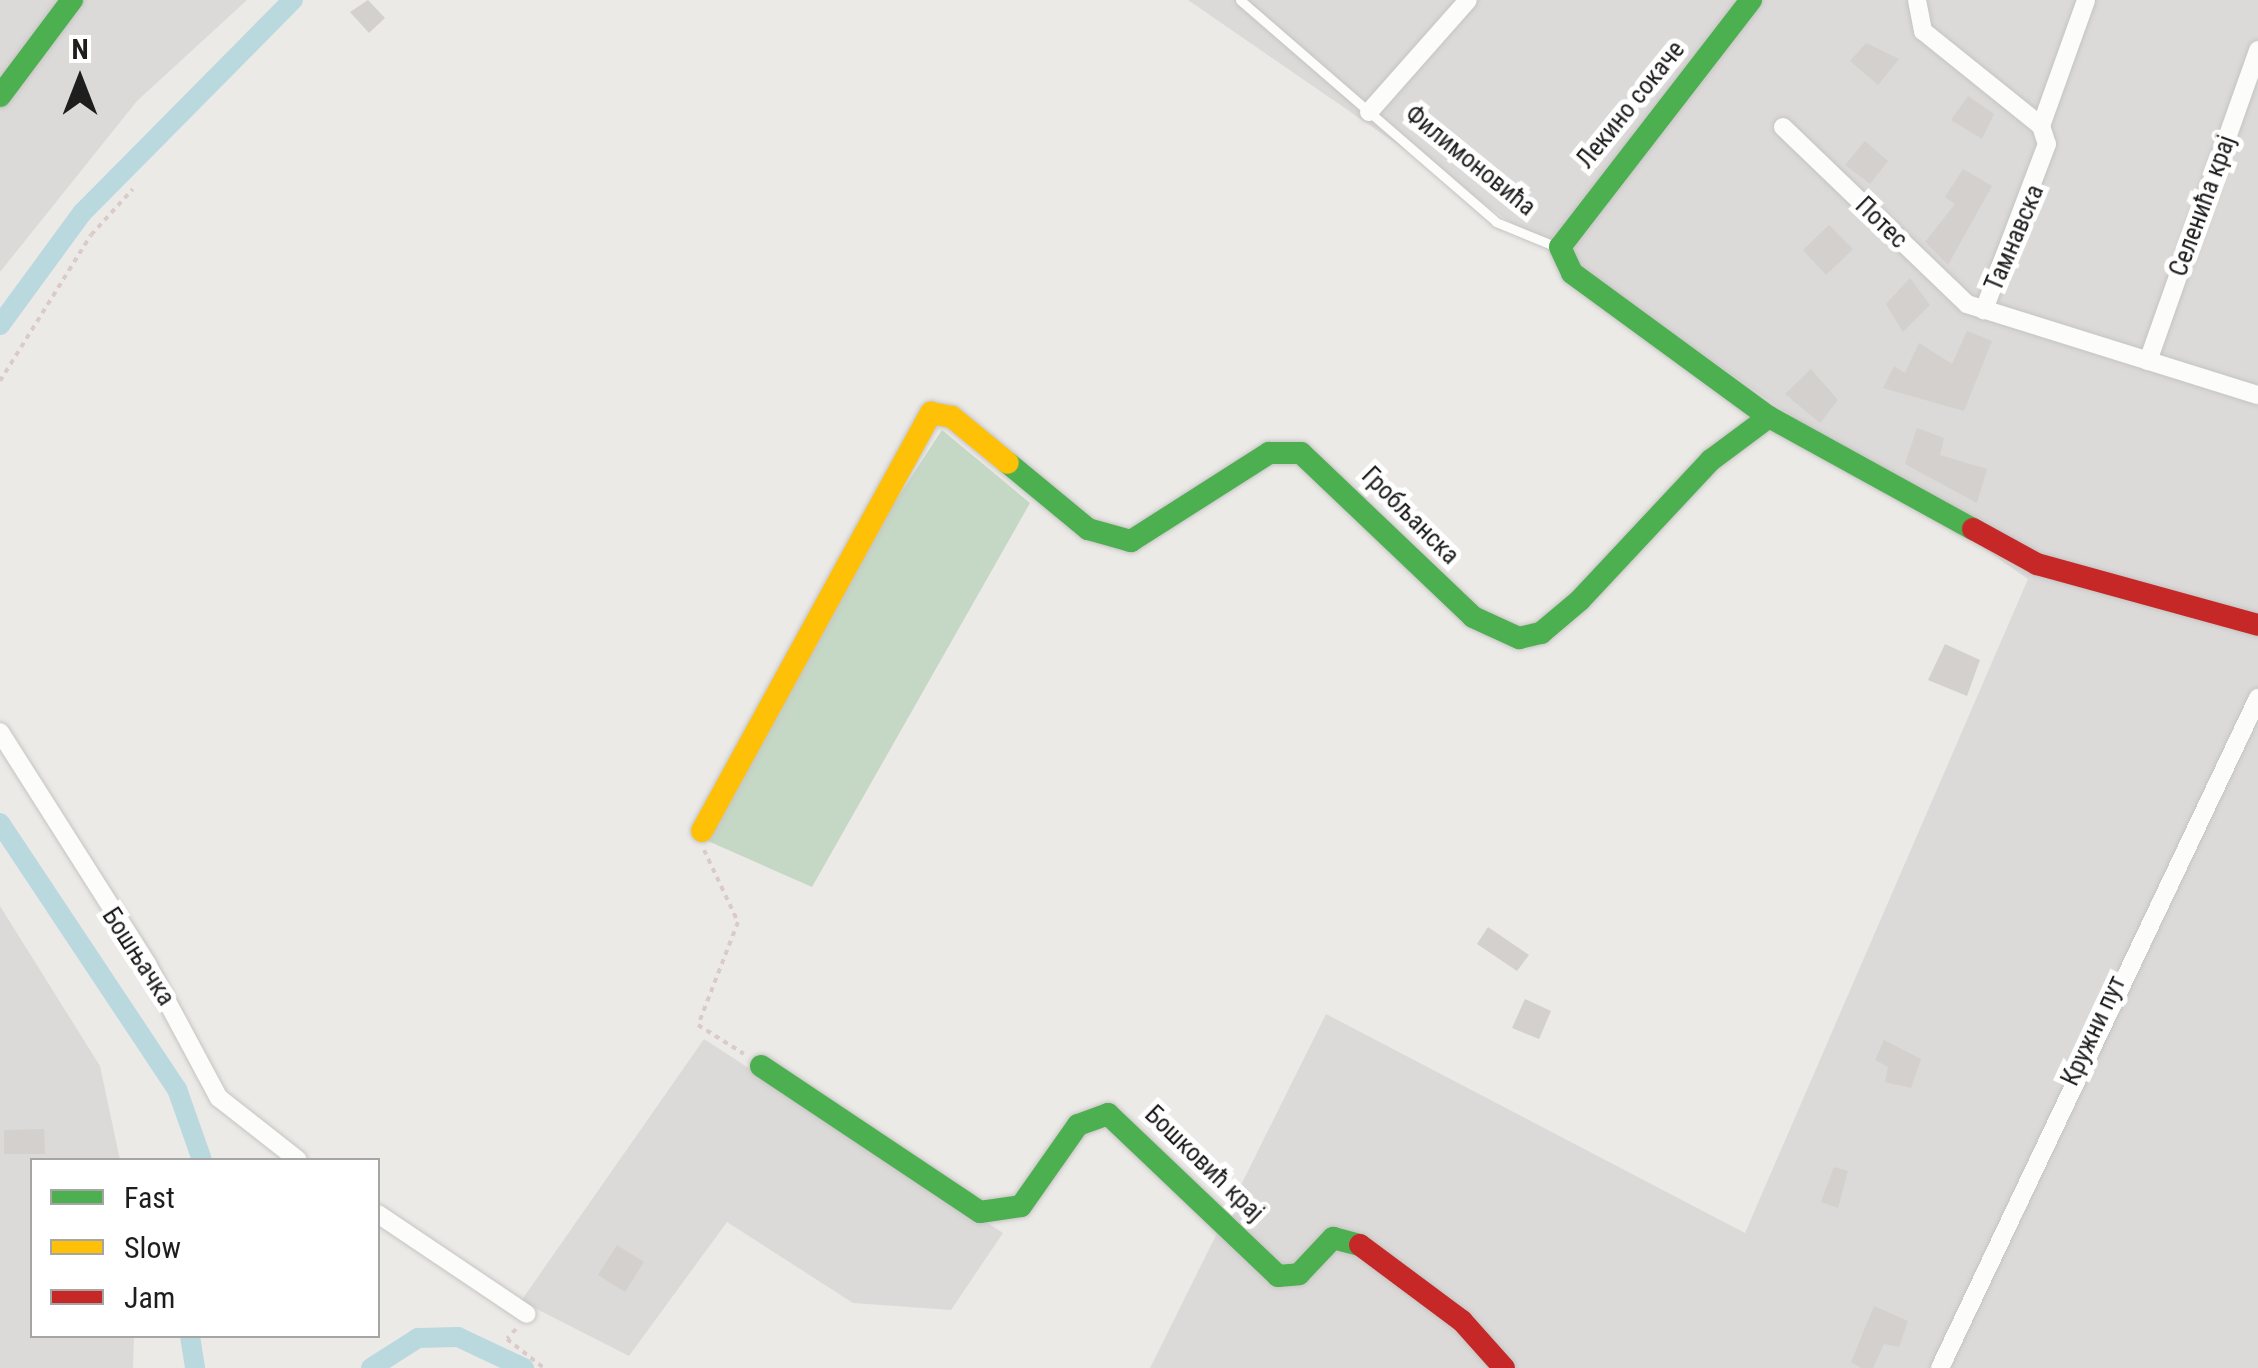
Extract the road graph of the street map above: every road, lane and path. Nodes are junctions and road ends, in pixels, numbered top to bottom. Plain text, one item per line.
1 (72, 0) edge
2 (1240, 0) edge
3 (1468, 0) edge
4 (1751, 0) edge
5 (1917, 0) edge
6 (2086, 0) edge
7 (2258, 50) edge
8 (0, 96) edge
9 (1369, 112) junction
10 (2041, 126) junction
11 (1783, 127) dead end
12 (132, 189) dead end
13 (1560, 247) junction
14 (1984, 310) junction
15 (2148, 361) junction
16 (0, 381) edge
17 (2258, 395) edge
18 (1769, 417) junction
19 (2258, 625) edge
20 (2258, 698) edge
21 (0, 732) edge
22 (702, 831) joint
23 (760, 1066) joint
24 (295, 1158) edge
25 (380, 1215) edge
26 (528, 1314) joint
27 (544, 1368) edge
28 (1504, 1368) edge
29 (1940, 1368) edge

1 - 8 street
2 - 9 lane, Филимоновића
3 - 9 street
4 - 13 street, Лекино сокаче
5 - 10 street
6 - 10 street
7 - 15 street, Селенића крај
9 - 13 lane, Филимоновића
10 - 14 street, Тамнавска
11 - 14 street, Потес
12 - 16 path
13 - 18 street
14 - 15 street, Тамнавска
15 - 17 street, Тамнавска
18 - 19 street
18 - 22 street, Гробљанска
20 - 29 street, Кружни пут
21 - 24 street, Бошњачка
22 - 23 path
23 - 28 street, Бошковић крај
25 - 26 street
26 - 27 path

